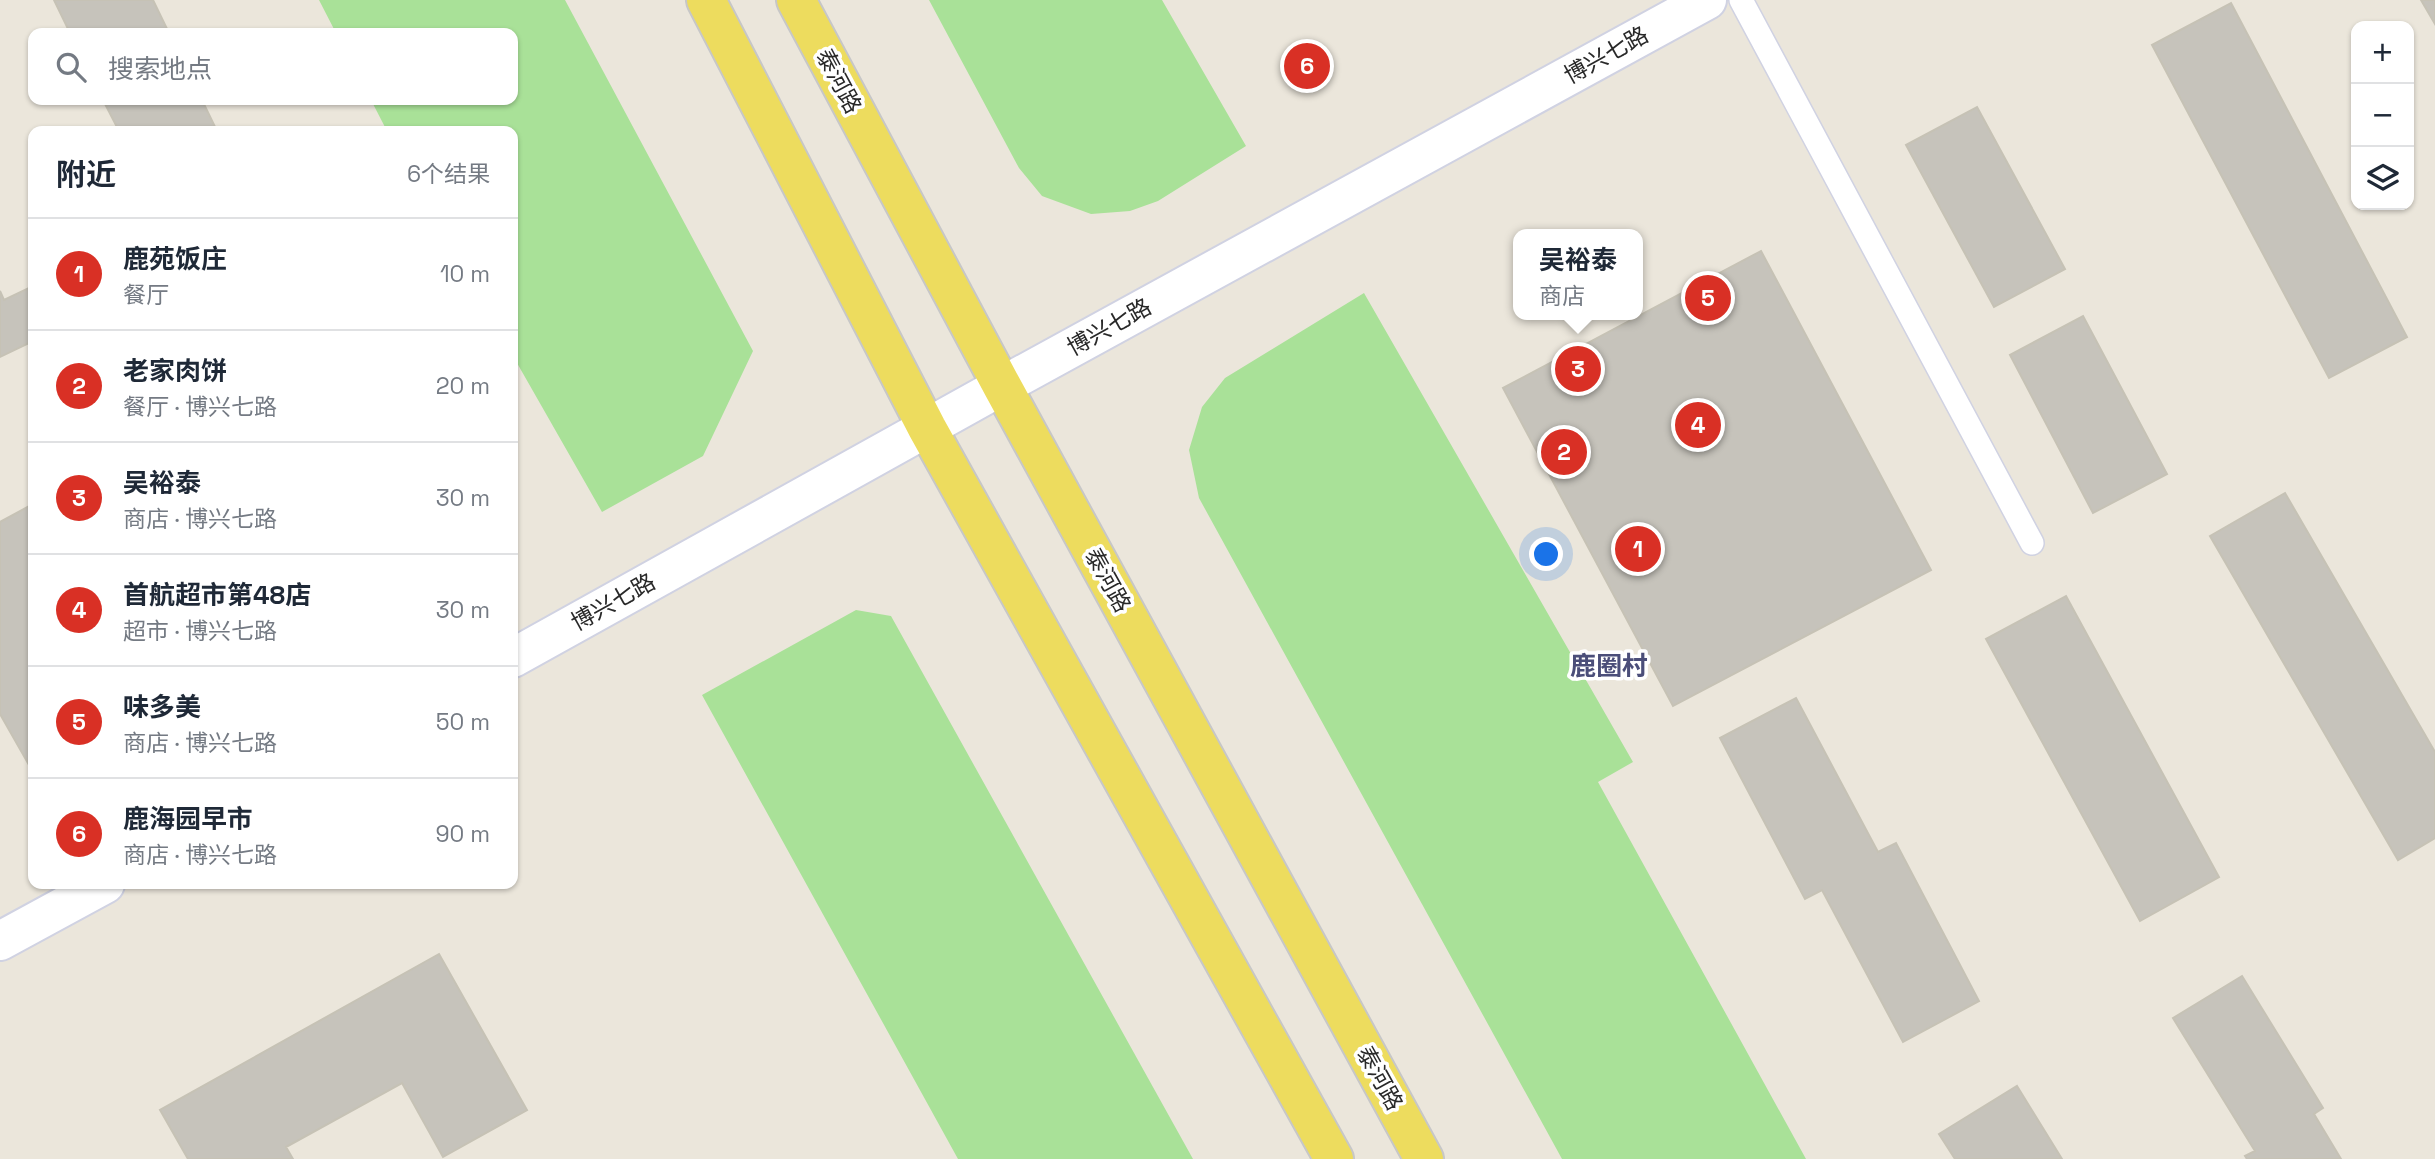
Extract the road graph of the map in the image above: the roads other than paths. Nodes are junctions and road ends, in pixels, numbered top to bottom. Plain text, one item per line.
1 (706, 0) edge
2 (796, 0) edge
3 (1707, 0) edge
4 (1741, 0) edge
5 (1002, 386) junction
6 (927, 428) junction
7 (2032, 543) dead end
8 (518, 655) edge
9 (96, 889) edge
10 (0, 941) edge
11 (1334, 1159) edge
12 (1424, 1159) edge

1 - 6 main road
2 - 5 main road, 泰河路
3 - 5 street, 博兴七路
4 - 7 lane
5 - 6 street, 博兴七路
5 - 12 main road, 泰河路
6 - 8 street, 博兴七路
6 - 11 main road
9 - 10 street

